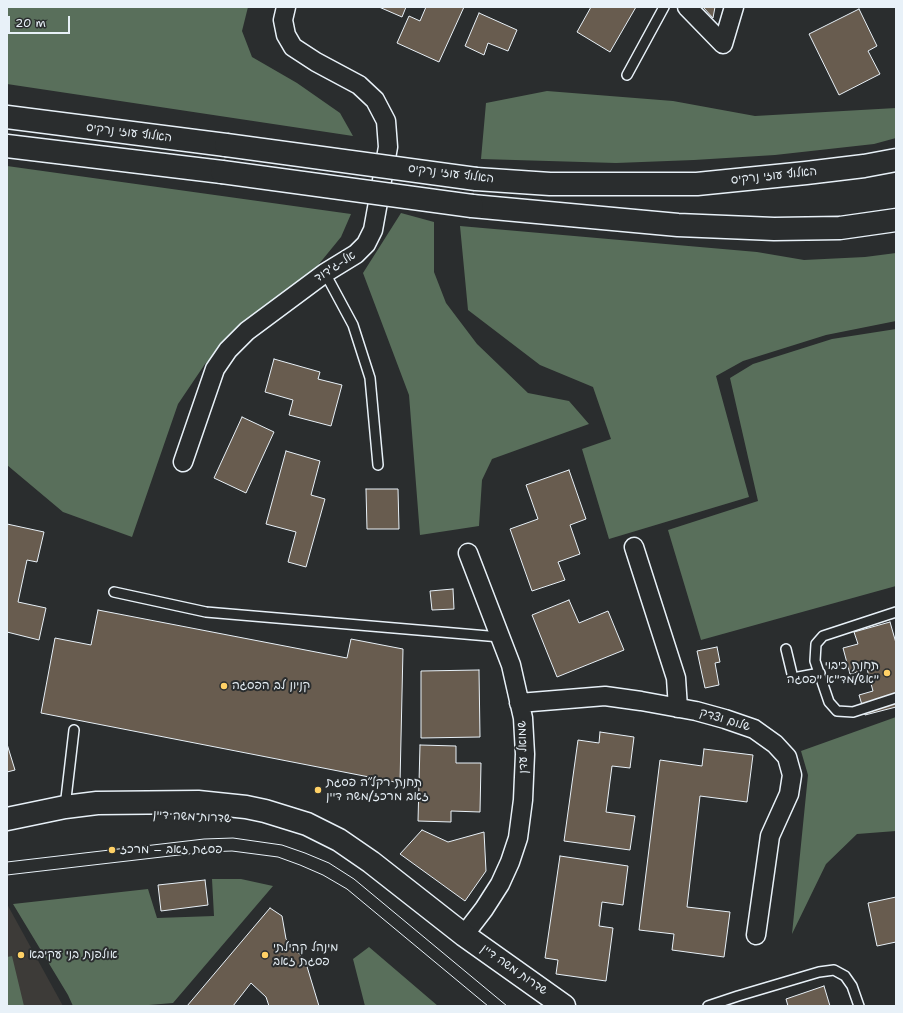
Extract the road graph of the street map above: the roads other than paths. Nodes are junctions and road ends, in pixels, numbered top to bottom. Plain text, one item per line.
1 (286, 7) edge
2 (664, 7) edge
3 (687, 7) edge
4 (734, 7) edge
5 (627, 75) dead end
6 (7, 118) edge
7 (7, 146) edge
8 (896, 160) edge
9 (896, 220) edge
10 (325, 273) junction
11 (183, 462) dead end
12 (378, 465) dead end
13 (634, 547) dead end
14 (468, 553) dead end
15 (114, 592) dead end
16 (896, 612) edge
17 (500, 637) junction
18 (786, 649) dead end
19 (820, 672) junction
20 (896, 698) edge
21 (519, 703) junction
22 (678, 708) junction
23 (74, 730) dead end
24 (65, 807) junction
25 (7, 820) edge
26 (7, 832) edge
27 (371, 862) junction
28 (464, 935) junction
29 (756, 935) dead end
30 (538, 1006) edge
31 (564, 1006) edge
32 (708, 1006) edge
33 (859, 1006) edge

1 - 10 street, אל-ג'דוד
2 - 5 lane
3 - 4 street
6 - 8 main road, האלוף עוזי נרקיס, bridge
7 - 9 main road, bridge
10 - 11 street, אל-ג'דוד
10 - 12 lane
13 - 22 street
14 - 17 street, שמואל עדן
15 - 17 lane
16 - 19 lane
17 - 21 street, שמואל עדן
18 - 19 lane
19 - 20 lane
21 - 22 street, שלום וצדק
21 - 28 street, שמואל עדן
22 - 29 street, שלום וצדק
23 - 24 lane
24 - 25 main road, שדרות משה דיין
24 - 27 main road, שדרות משה דיין
26 - 27 main road, שדרות משה דיין
27 - 28 main road, שדרות משה דיין
28 - 30 main road, שדרות משה דיין
28 - 31 main road, שדרות משה דיין
32 - 33 lane

